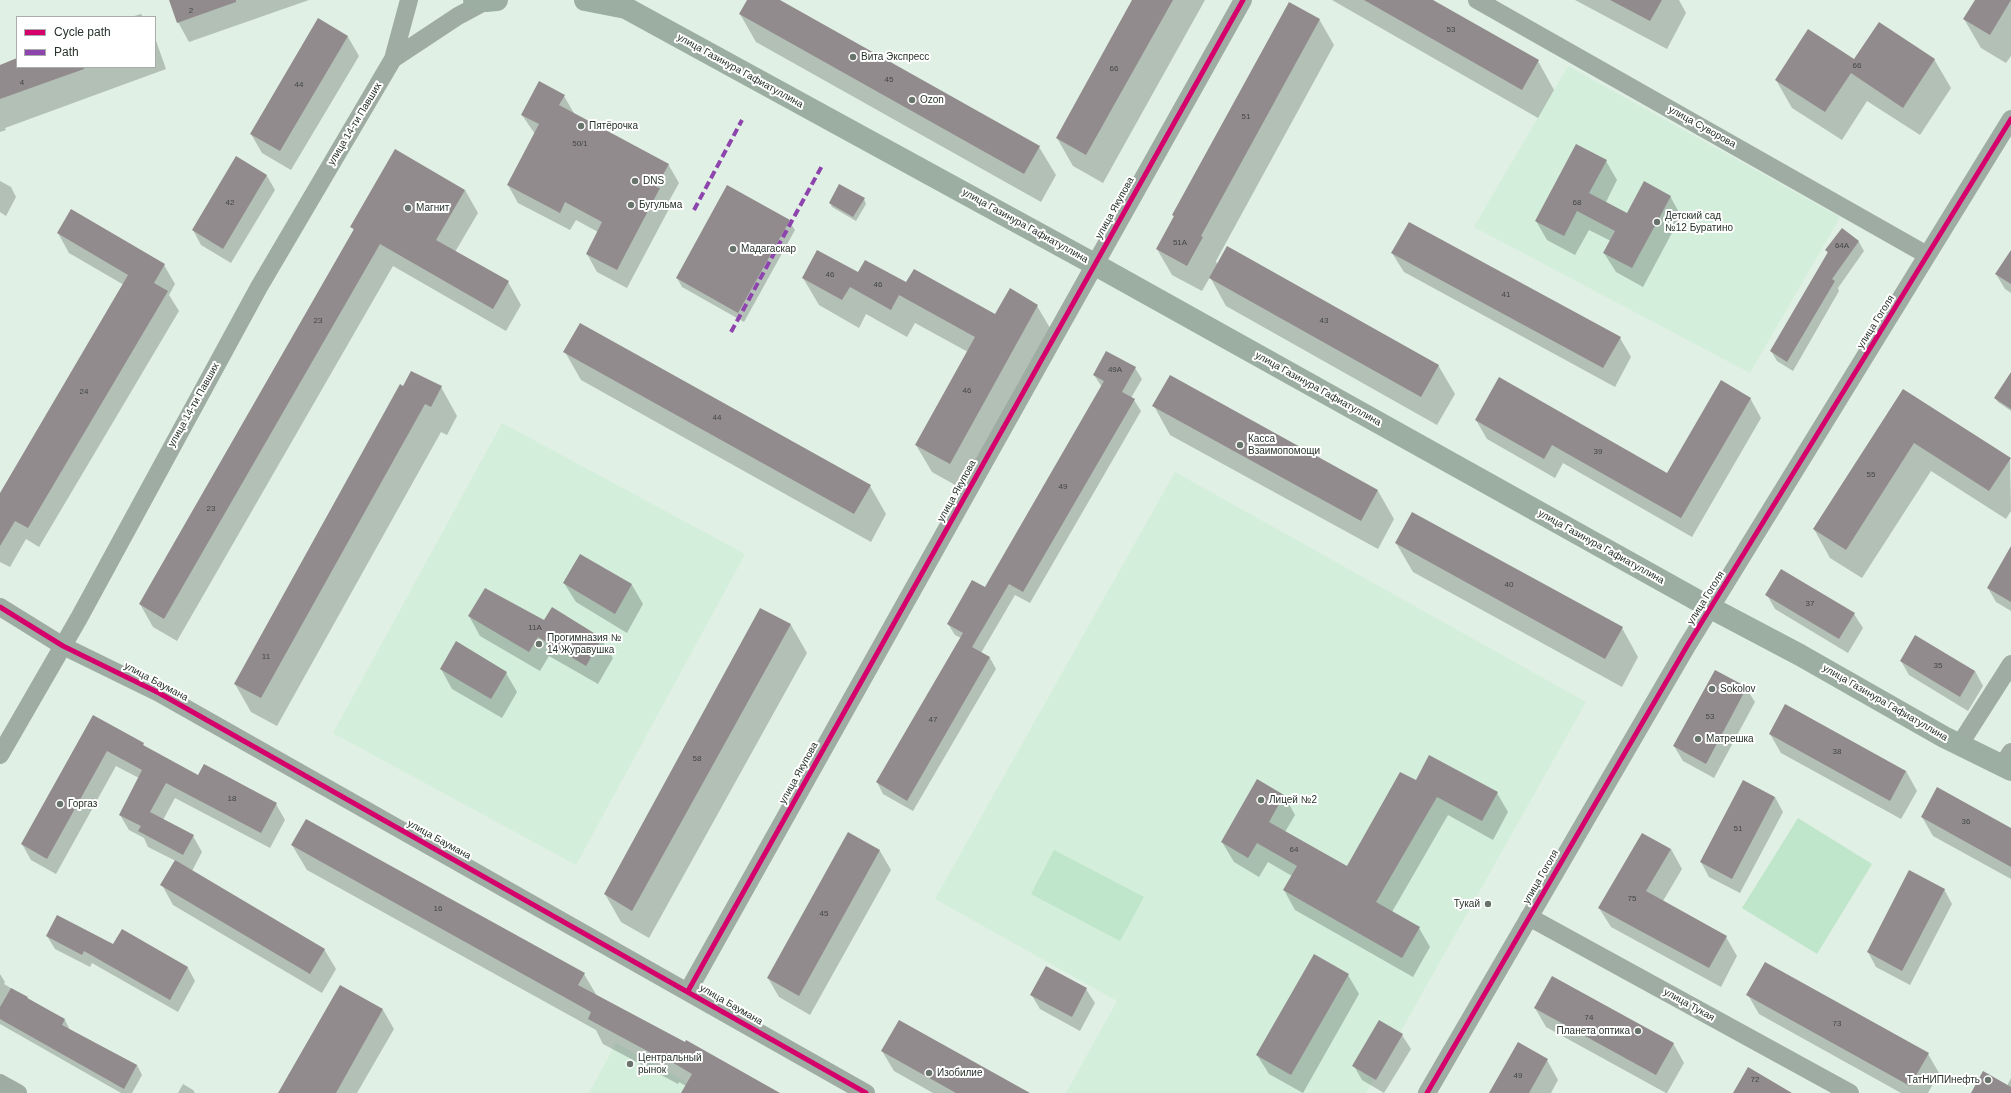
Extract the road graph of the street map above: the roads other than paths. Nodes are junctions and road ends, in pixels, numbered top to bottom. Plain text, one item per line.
1 (409, 0) edge
2 (486, 0) edge
3 (585, 0) edge
4 (1243, 0) edge
5 (1477, 0) edge
6 (621, 4) edge
7 (393, 59) junction
8 (2011, 119) edge
9 (1928, 255) junction
10 (1094, 264) junction
11 (0, 607) edge
12 (1711, 608) junction
13 (63, 646) junction
14 (2011, 664) edge
15 (1960, 744) junction
16 (0, 755) edge
17 (2008, 762) edge
18 (1528, 917) junction
19 (688, 991) junction
20 (0, 1083) edge
21 (18, 1093) edge
22 (866, 1093) edge
23 (1427, 1093) edge
24 (1850, 1093) edge

1 - 7 street
2 - 7 street
3 - 6 main road, улица Газинура Гафиатуллина
4 - 10 street, улица Якупова
5 - 9 street, улица Суворова
6 - 10 main road, улица Газинура Гафиатуллина
7 - 13 street, улица 14-ти Павших
8 - 9 street, улица Гоголя
9 - 12 street, улица Гоголя
10 - 12 main road, улица Газинура Гафиатуллина
10 - 19 street, улица Якупова
11 - 13 street, улица Баумана
12 - 15 main road, улица Газинура Гафиатуллина
12 - 18 street, улица Гоголя
13 - 16 street, улица 14-ти Павших
13 - 19 street, улица Баумана
14 - 15 street
15 - 17 main road, улица Газинура Гафиатуллина
18 - 23 street, улица Гоголя
18 - 24 street, улица Тукая
19 - 22 street, улица Баумана
20 - 21 street

